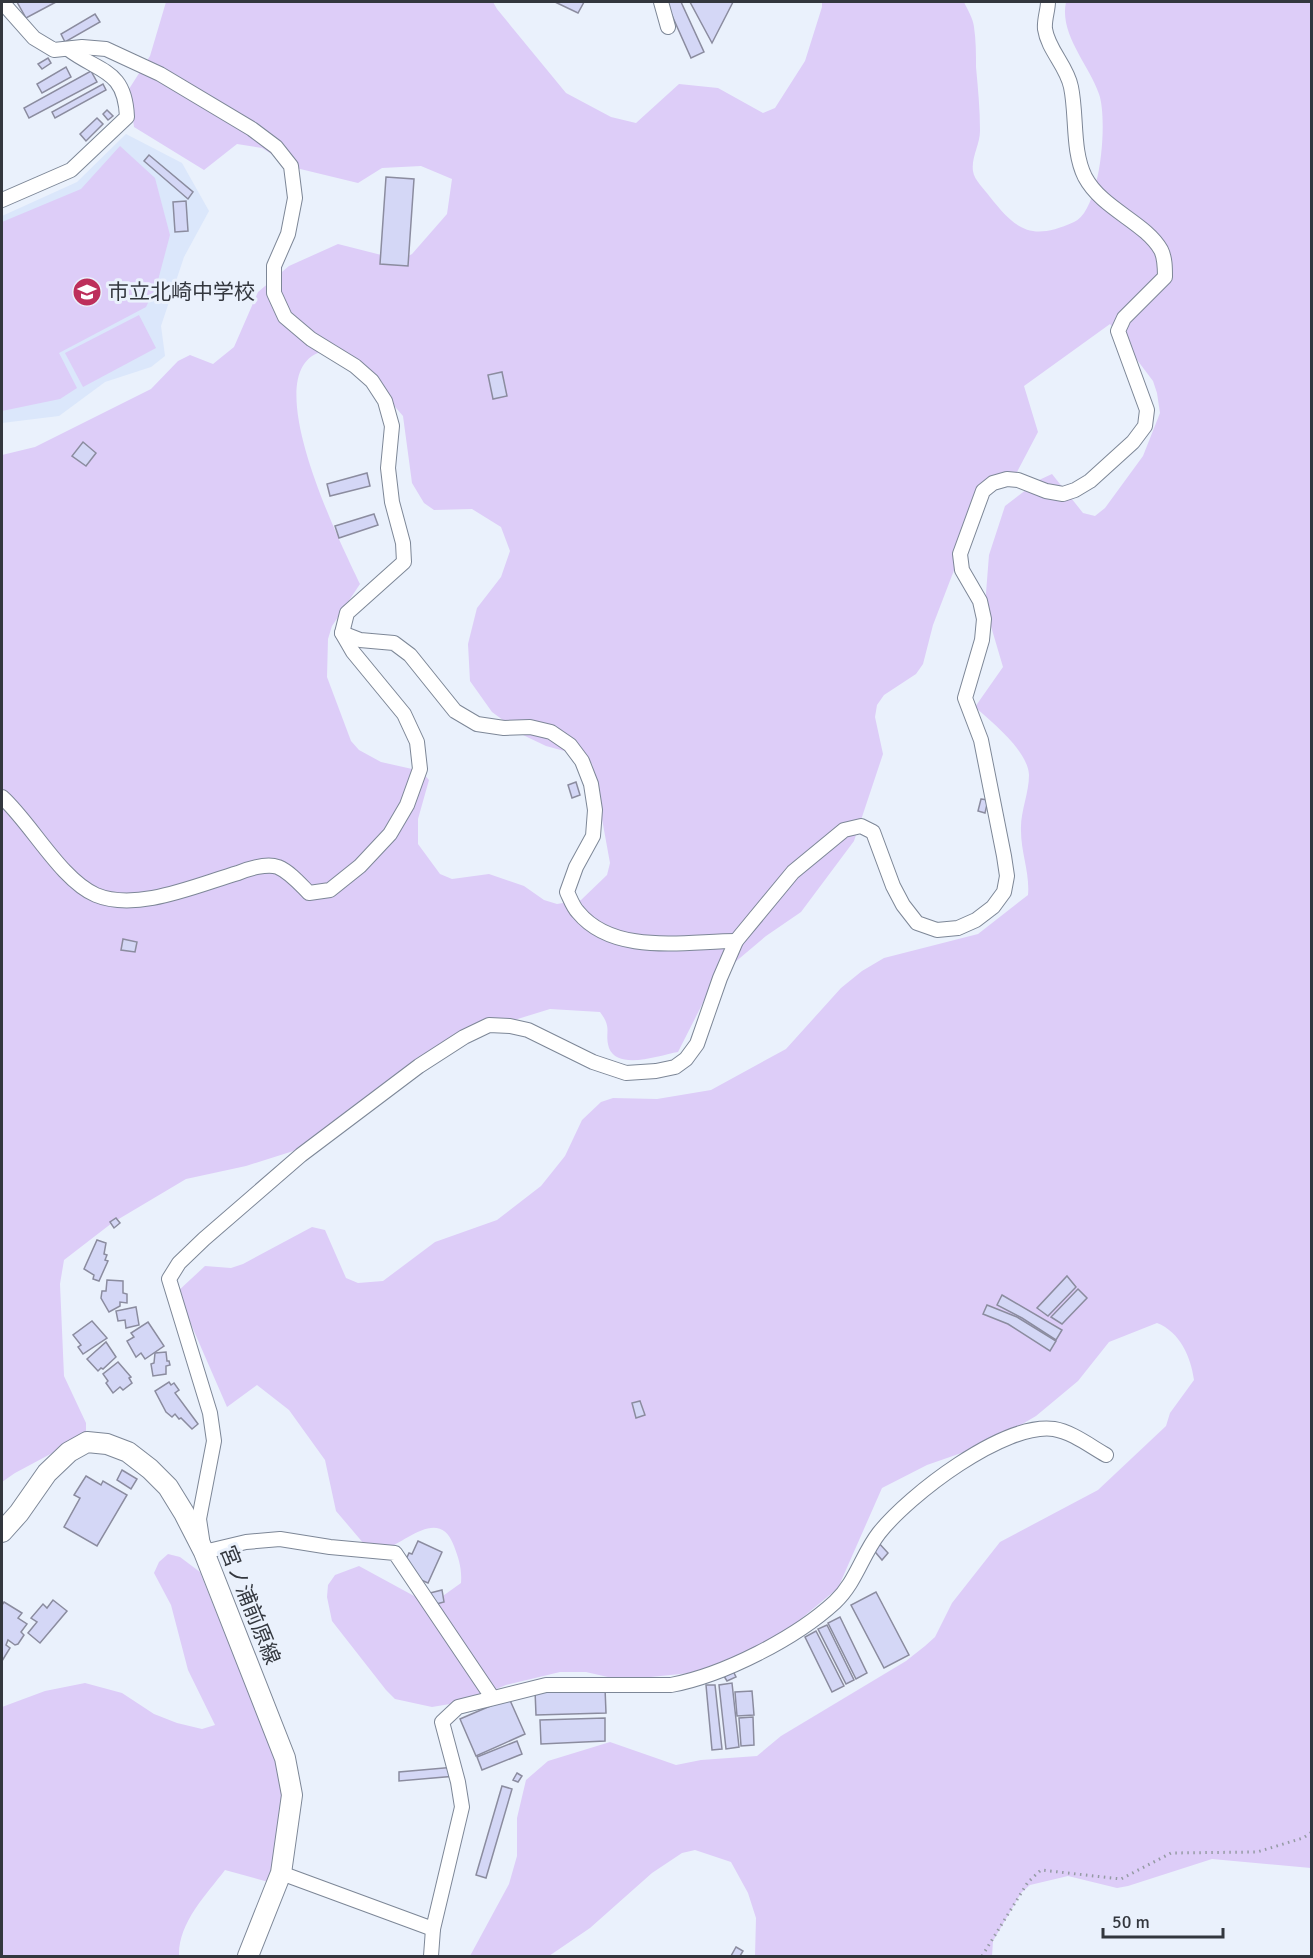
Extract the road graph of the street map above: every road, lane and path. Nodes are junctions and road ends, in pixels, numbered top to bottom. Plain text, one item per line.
1 (2, 2) edge
2 (661, 2) edge
3 (1048, 2) edge
4 (668, 27) dead end
5 (68, 49) junction
6 (2, 200) edge
7 (342, 633) junction
8 (2, 796) edge
9 (736, 941) junction
10 (1106, 1455) dead end
11 (2, 1532) edge
12 (204, 1552) junction
13 (492, 1697) junction
14 (1311, 1832) edge
15 (281, 1873) junction
16 (433, 1929) junction
17 (248, 1956) edge
18 (431, 1956) edge
19 (982, 1956) edge

1 - 5 street
2 - 4 street
3 - 9 street
5 - 6 street
5 - 7 street
7 - 8 street
7 - 9 street
9 - 12 street
10 - 13 street
11 - 12 main road, 宮ノ浦前原線
12 - 13 street
12 - 15 main road, 宮ノ浦前原線
13 - 16 street
14 - 19 path
15 - 16 street
15 - 17 main road, 宮ノ浦前原線
16 - 18 street

